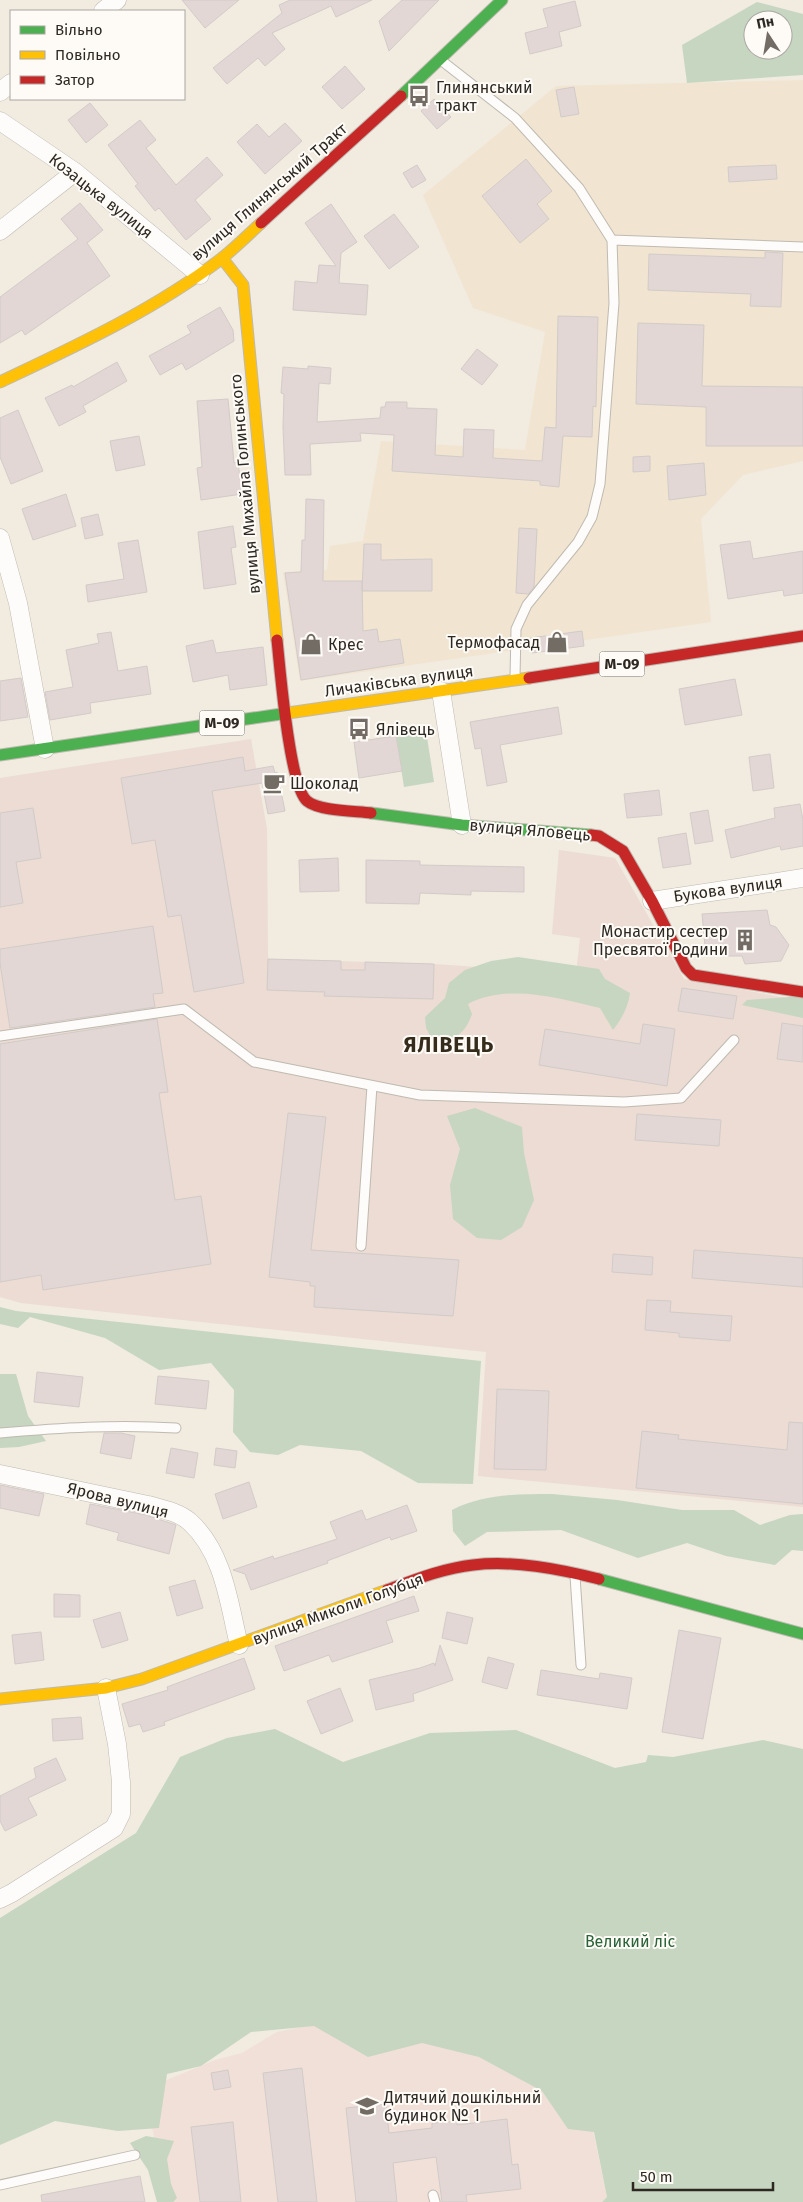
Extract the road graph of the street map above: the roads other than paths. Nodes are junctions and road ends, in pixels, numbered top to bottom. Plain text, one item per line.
1 (117, 0) edge
2 (502, 0) edge
3 (104, 10) edge
4 (440, 60) junction
5 (10, 84) edge
6 (0, 92) edge
7 (0, 120) edge
8 (75, 172) junction
9 (0, 231) edge
10 (612, 240) junction
11 (803, 247) edge
12 (222, 258) junction
13 (200, 275) junction
14 (0, 382) edge
15 (0, 538) edge
16 (803, 636) edge
17 (515, 680) junction
18 (441, 692) junction
19 (284, 714) junction
20 (45, 748) junction
21 (0, 755) edge
22 (462, 825) junction
23 (803, 878) edge
24 (652, 901) junction
25 (803, 992) edge
26 (0, 1036) edge
27 (734, 1040) dead end
28 (372, 1086) junction
29 (361, 1246) dead end
30 (176, 1428) dead end
31 (0, 1434) edge
32 (0, 1474) edge
33 (575, 1574) junction
34 (803, 1634) edge
35 (239, 1646) junction
36 (581, 1665) dead end
37 (106, 1688) junction
38 (0, 1699) edge
39 (0, 1899) edge
40 (135, 2155) dead end
41 (0, 2185) edge

1 - 3 street
2 - 4 street, вулиця Глинянський Тракт
4 - 10 lane
4 - 12 street, вулиця Глинянський Тракт
5 - 6 street
7 - 8 street, Козацька вулиця
8 - 9 street
8 - 13 street, Козацька вулиця
10 - 11 lane
10 - 17 lane
12 - 13 street, вулиця Глинянський Тракт
12 - 19 street, вулиця Михайла Голинського
13 - 14 street, вулиця Глинянський Тракт
15 - 20 street
16 - 17 street, Личаківська вулиця / М-09
17 - 18 street, Личаківська вулиця / М-09
18 - 19 street, Личаківська вулиця / М-09
18 - 22 street, вулиця Яловець
19 - 20 street, Личаківська вулиця / М-09
19 - 22 street, вулиця Михайла Голинського
20 - 21 street, Личаківська вулиця / М-09
22 - 24 street, вулиця Яловець
23 - 24 street, Букова вулиця
24 - 25 street, вулиця Яловець
26 - 28 lane
27 - 28 lane
28 - 29 lane
30 - 31 lane
32 - 35 street, Ярова вулиця
33 - 34 street, вулиця Миколи Голубця
33 - 35 street, вулиця Миколи Голубця
33 - 36 lane
35 - 37 street, вулиця Миколи Голубця
37 - 38 street, вулиця Миколи Голубця
37 - 39 street
40 - 41 lane

